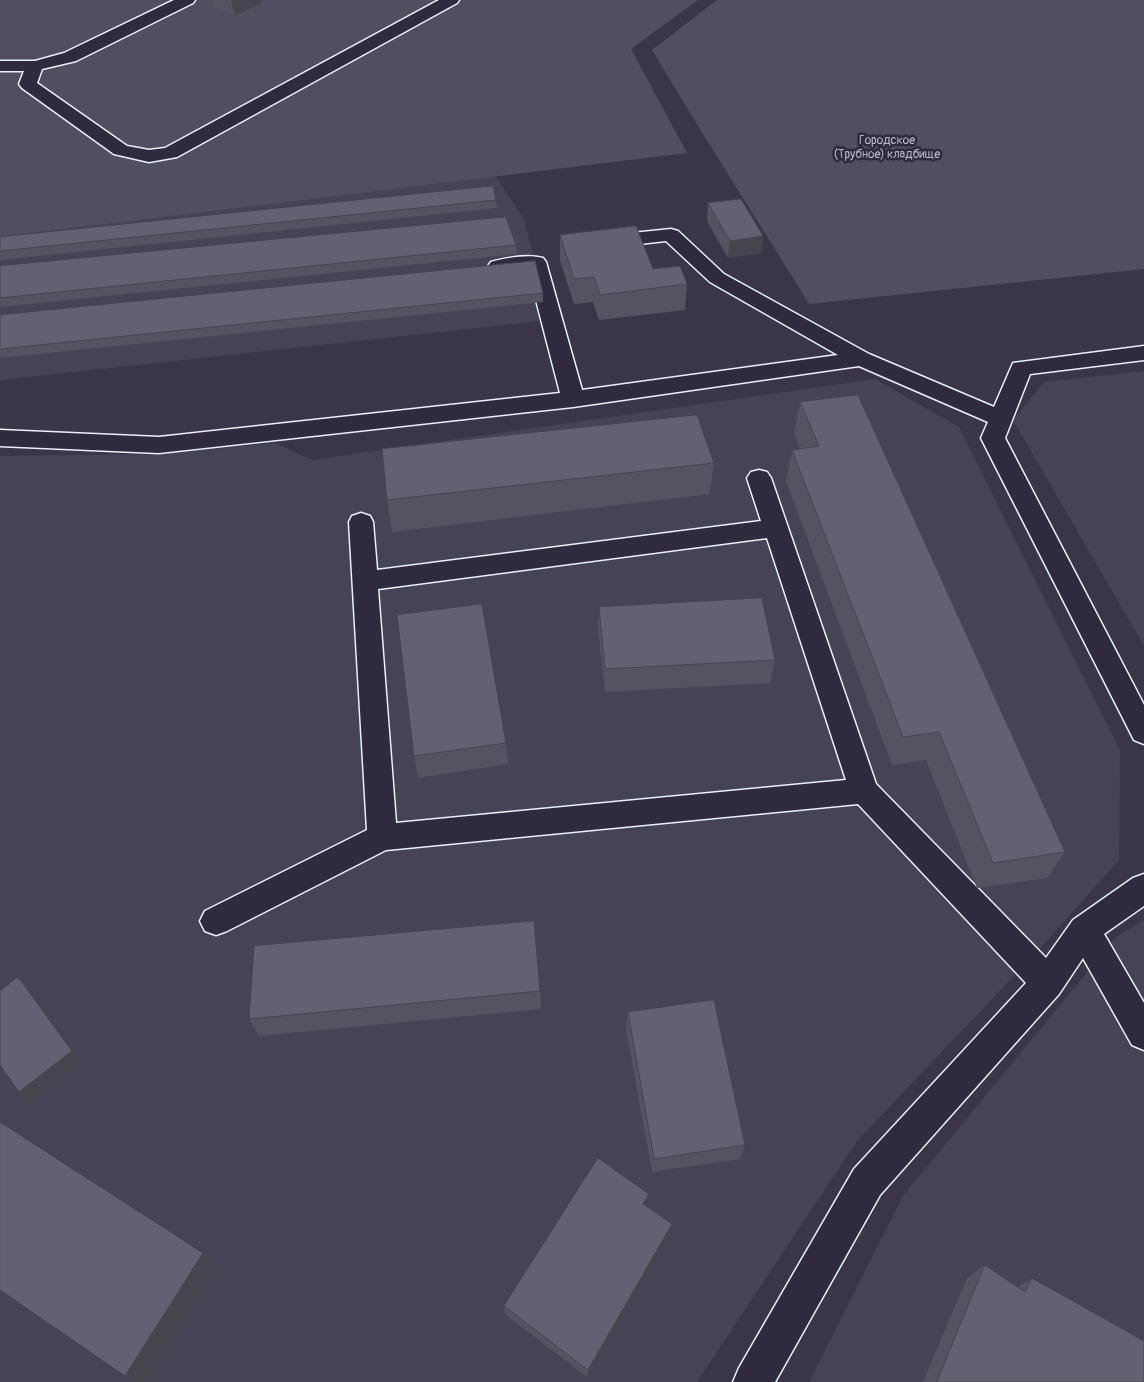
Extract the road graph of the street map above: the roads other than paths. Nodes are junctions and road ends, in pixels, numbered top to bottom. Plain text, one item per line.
1 (187, 0) edge
2 (451, 0) edge
3 (0, 66) edge
4 (35, 66) junction
5 (586, 244) edge
6 (477, 268) edge
7 (1144, 353) edge
8 (861, 359) junction
9 (573, 399) junction
10 (1000, 419) junction
11 (0, 438) edge
12 (759, 478) dead end
13 (361, 522) dead end
14 (775, 528) junction
15 (365, 581) junction
16 (1144, 732) edge
17 (864, 791) junction
18 (382, 837) junction
19 (1144, 888) edge
20 (216, 920) dead end
21 (1084, 930) junction
22 (1048, 983) junction
23 (1144, 1034) edge
24 (753, 1382) edge

1 - 4 street
2 - 4 street
3 - 4 street
5 - 8 street
6 - 9 street
7 - 10 street
8 - 9 street
8 - 10 street
9 - 11 street
10 - 16 street
12 - 14 street
13 - 15 street
14 - 15 street
14 - 17 street
15 - 18 street
17 - 18 street
17 - 22 street
18 - 20 street
19 - 21 street
21 - 22 street
21 - 23 street
22 - 24 street

